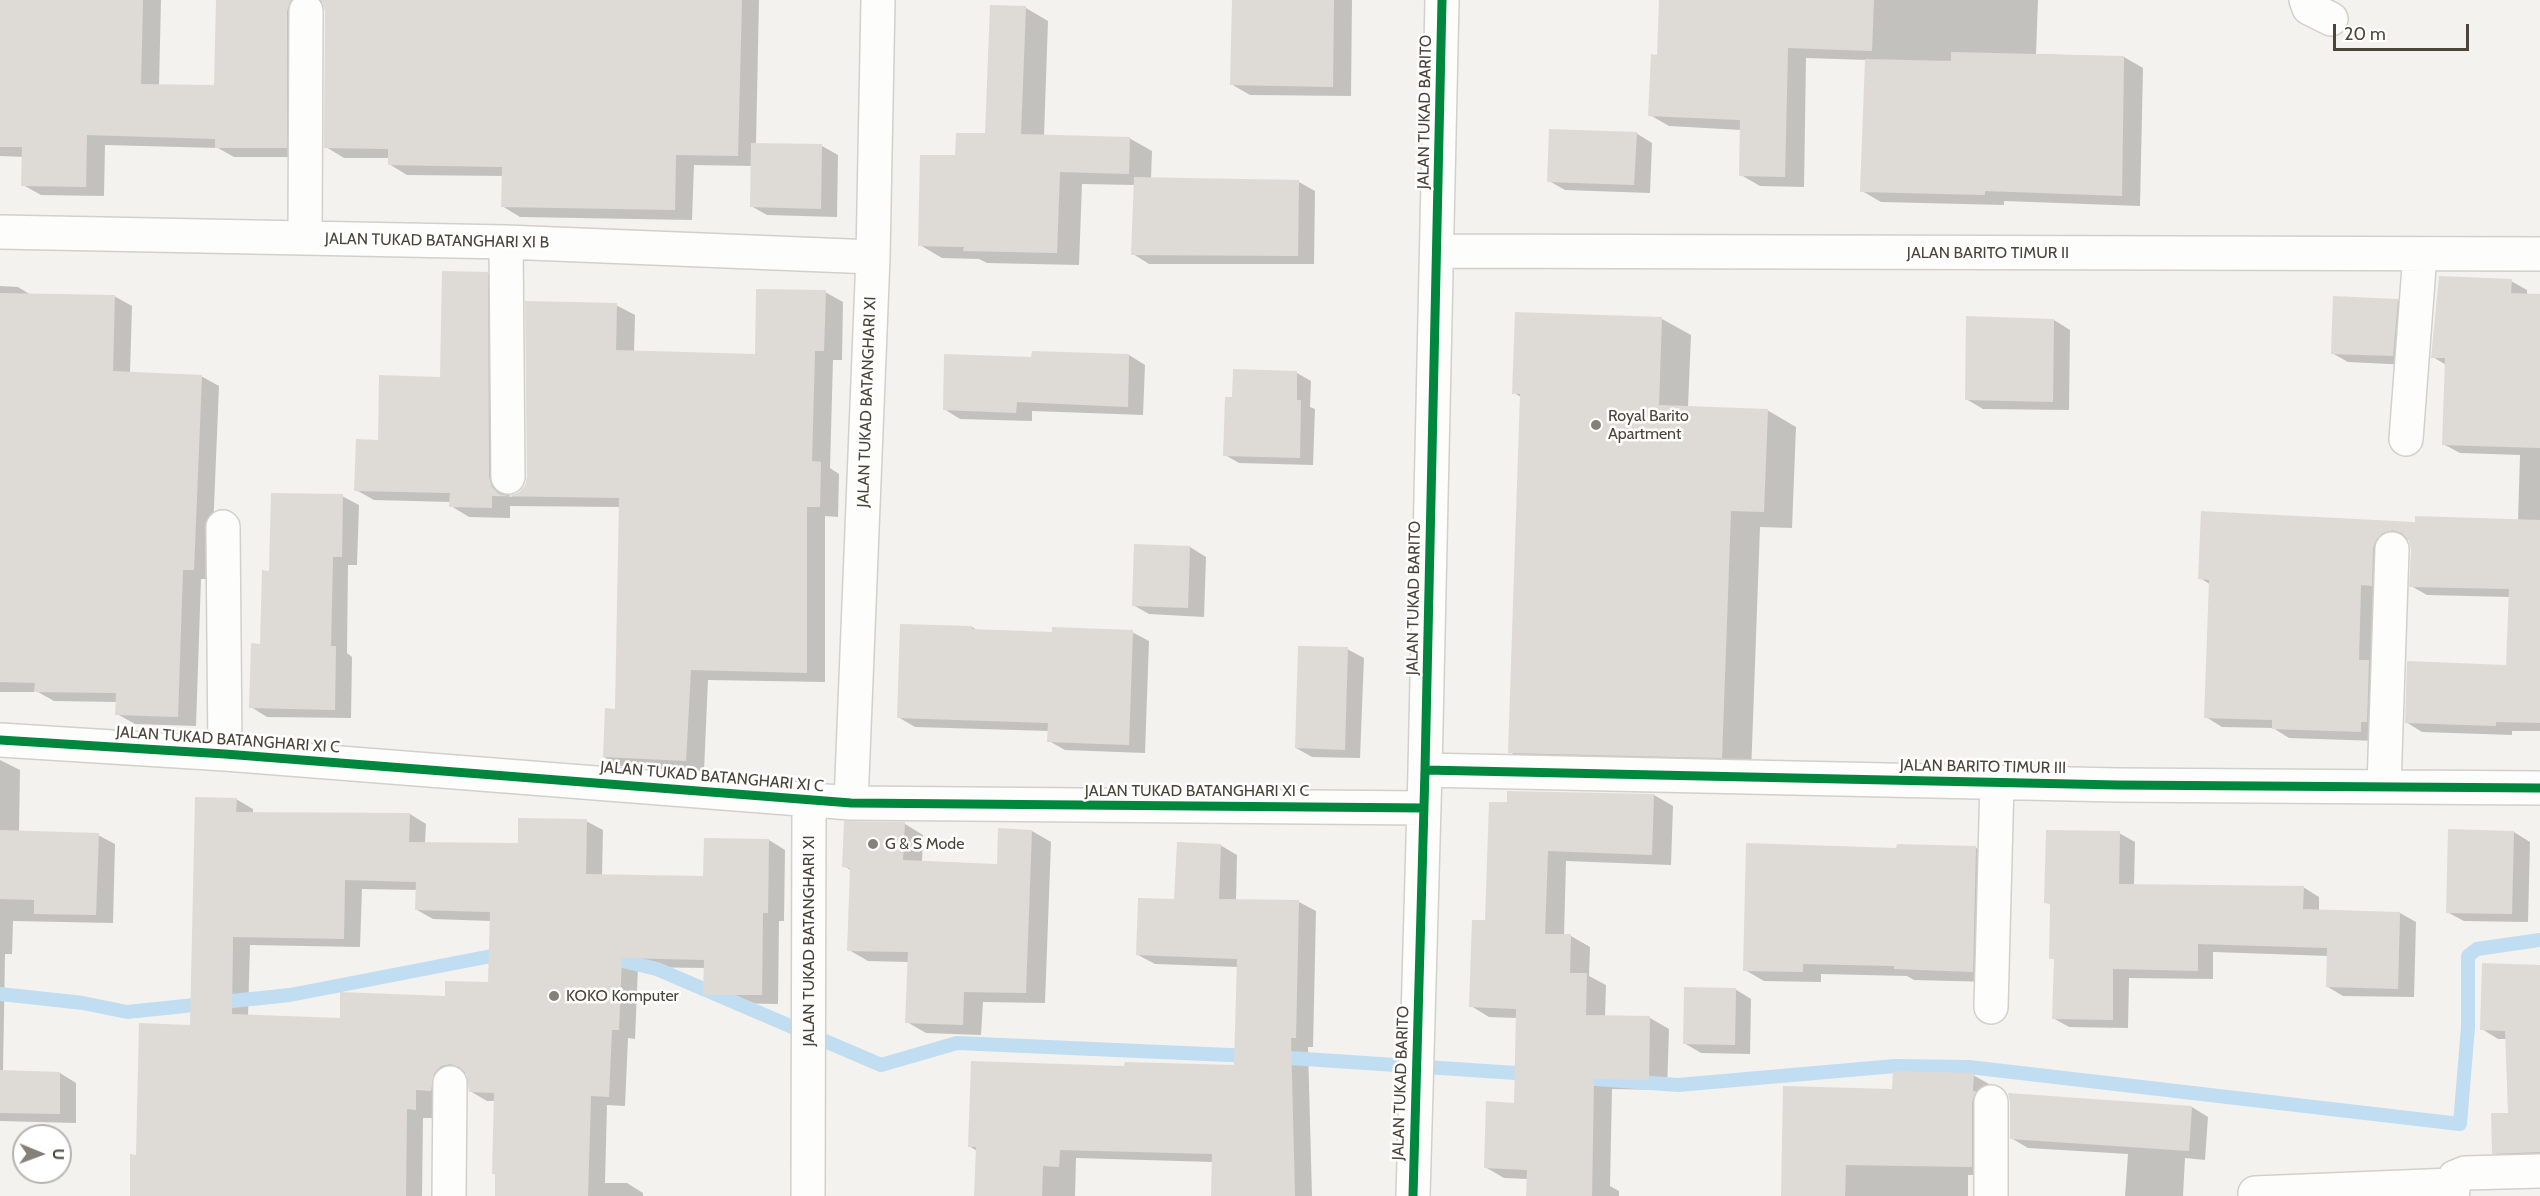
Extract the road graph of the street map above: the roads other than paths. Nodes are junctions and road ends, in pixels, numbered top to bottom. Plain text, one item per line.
1 (878, 0) edge
2 (1442, 0) edge
3 (306, 10) dead end
4 (0, 232) edge
5 (305, 238) junction
6 (506, 242) junction
7 (1437, 251) junction
8 (2420, 254) junction
9 (2540, 254) edge
10 (873, 257) junction
11 (2406, 439) dead end
12 (508, 477) dead end
13 (223, 527) dead end
14 (2392, 549) dead end
15 (0, 740) edge
16 (225, 754) junction
17 (1425, 770) junction
18 (1997, 782) junction
19 (2384, 786) junction
20 (2540, 788) edge
21 (809, 800) junction
22 (851, 803) junction
23 (1424, 808) junction
24 (1992, 1007) dead end
25 (450, 1083) dead end
26 (1991, 1102) dead end
27 (2540, 1171) edge
28 (2452, 1191) edge
29 (2255, 1193) dead end
30 (449, 1196) edge
31 (808, 1196) edge
32 (1413, 1196) edge
33 (1991, 1196) edge

1 - 10 street, JALAN TUKAD BATANGHARI XI
2 - 7 street, JALAN TUKAD BARITO
3 - 5 street
4 - 5 street, JALAN TUKAD BATANGHARI XI B
5 - 6 street, JALAN TUKAD BATANGHARI XI B
6 - 10 street, JALAN TUKAD BATANGHARI XI B
6 - 12 street
7 - 8 street, JALAN BARITO TIMUR II
7 - 17 street, JALAN TUKAD BARITO
8 - 9 street, JALAN BARITO TIMUR II
8 - 11 street
10 - 22 street, JALAN TUKAD BATANGHARI XI
13 - 16 street
14 - 19 street
15 - 16 street, JALAN TUKAD BATANGHARI XI C
16 - 21 street, JALAN TUKAD BATANGHARI XI C
17 - 18 street, JALAN BARITO TIMUR III
17 - 23 street, JALAN TUKAD BARITO
18 - 19 street, JALAN BARITO TIMUR III
18 - 24 street
19 - 20 street, JALAN BARITO TIMUR III
21 - 22 street, JALAN TUKAD BATANGHARI XI C
21 - 31 street, JALAN TUKAD BATANGHARI XI
22 - 23 street, JALAN TUKAD BATANGHARI XI C
23 - 32 street, JALAN TUKAD BARITO
25 - 30 street
26 - 33 street
27 - 28 street
28 - 29 street

